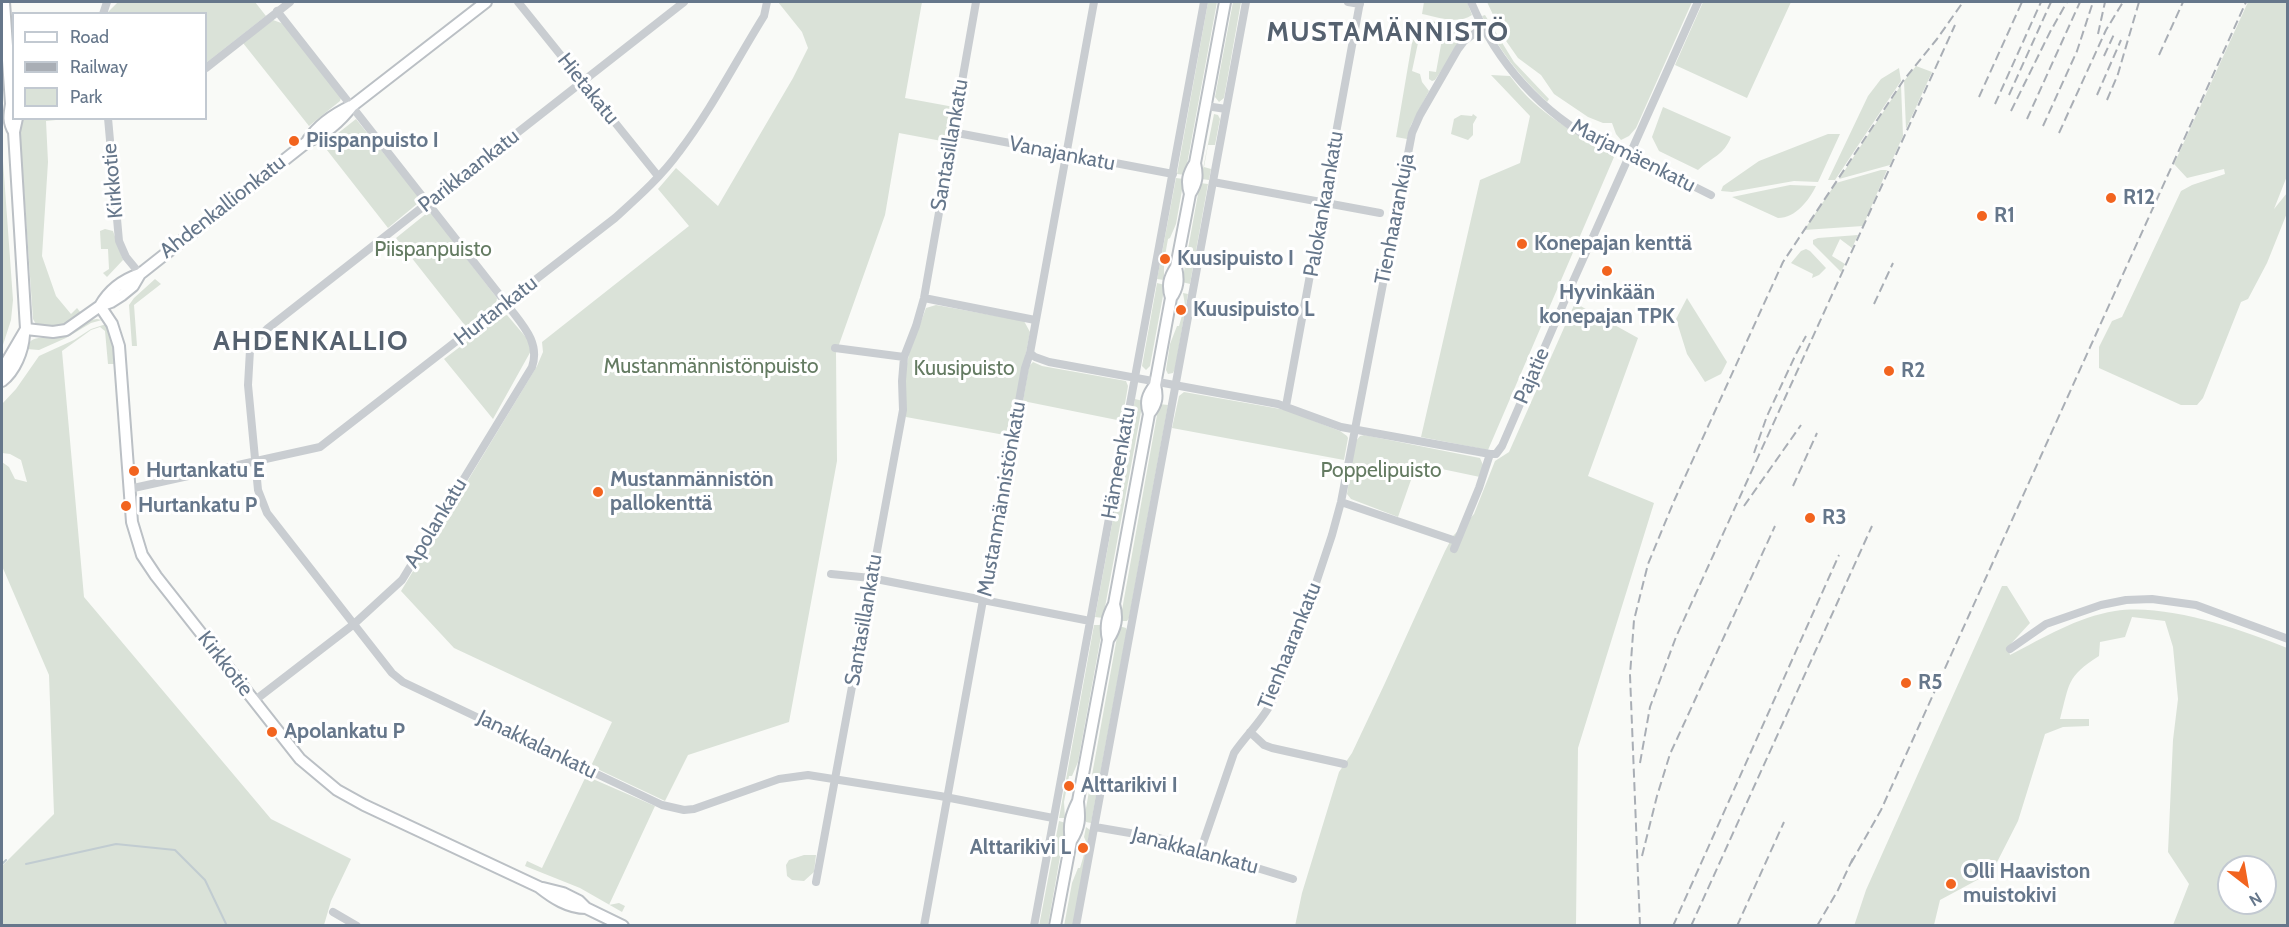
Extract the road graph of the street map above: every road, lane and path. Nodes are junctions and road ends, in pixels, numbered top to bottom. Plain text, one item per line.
1 (4, 2) edge
2 (290, 2) edge
3 (486, 2) edge
4 (519, 2) edge
5 (684, 2) edge
6 (767, 2) edge
7 (976, 2) edge
8 (1094, 2) edge
9 (1204, 2) edge
10 (1225, 2) edge
11 (1246, 2) edge
12 (1348, 2) edge
13 (1471, 2) edge
14 (1698, 2) edge
15 (1360, 3) edge
16 (278, 12) junction
17 (1482, 28) junction
18 (207, 67) edge
19 (582, 83) junction
20 (10, 101) edge
21 (352, 106) junction
22 (1206, 106) junction
23 (1226, 110) junction
24 (17, 120) edge
25 (108, 120) edge
26 (14, 132) junction
27 (951, 132) junction
28 (1065, 155) junction
29 (1629, 158) junction
30 (1173, 174) junction
31 (658, 176) junction
32 (1213, 182) junction
33 (1712, 195) dead end
34 (427, 203) junction
35 (1324, 203) junction
36 (1380, 213) dead end
37 (140, 274) junction
38 (924, 298) junction
39 (506, 303) junction
40 (100, 306) junction
41 (1035, 320) junction
42 (25, 332) junction
43 (254, 342) joint
44 (835, 348) dead end
45 (1030, 352) junction
46 (904, 357) junction
47 (2, 370) edge
48 (1135, 377) junction
49 (2, 381) edge
50 (1155, 383) junction
51 (1176, 385) junction
52 (1286, 406) junction
53 (1354, 430) junction
54 (1490, 454) junction
55 (254, 462) junction
56 (129, 489) junction
57 (1341, 502) junction
58 (831, 574) dead end
59 (871, 578) junction
60 (984, 599) junction
61 (1090, 621) junction
62 (354, 624) junction
63 (2288, 639) edge
64 (2010, 649) dead end
65 (254, 701) junction
66 (1250, 732) junction
67 (1344, 764) dead end
68 (834, 778) junction
69 (947, 798) junction
70 (1053, 818) junction
71 (1095, 827) junction
72 (1200, 852) junction
73 (1293, 879) dead end
74 (816, 882) dead end
75 (333, 912) dead end
76 (602, 921) edge
77 (357, 926) edge
78 (622, 926) edge
79 (924, 926) edge
80 (1035, 926) edge
81 (1055, 926) edge
82 (1077, 926) edge

1 - 20 street
2 - 16 street
3 - 21 street, Ahdenkallionkatu
4 - 19 street, Hietakatu
5 - 19 street, Parikkaankatu
6 - 31 street, Hurtankatu
7 - 27 street, Santasillankatu
8 - 28 street, Mustanmännistönkatu
9 - 30 street, Hämeenkatu
10 - 22 street, Hämeenkatu
11 - 23 street, Hämeenkatu
12 - 15 street
13 - 17 street, Marjamäenkatu
14 - 29 street, Pajatie
15 - 35 street, Palokankaankatu
16 - 18 street
16 - 21 street
17 - 29 street, Marjamäenkatu
17 - 53 street, Tienhaarankuja
19 - 31 street, Hietakatu
19 - 34 street, Parikkaankatu
20 - 26 street
21 - 34 street
21 - 37 street, Ahdenkallionkatu
22 - 23 street
22 - 50 street, Hämeenkatu
23 - 32 street, Hämeenkatu
24 - 26 street
25 - 37 street, Kirkkotie
26 - 42 street
27 - 28 street, Vanajankatu
27 - 38 street, Santasillankatu
28 - 30 street, Vanajankatu
28 - 41 street, Mustanmännistönkatu
29 - 33 street, Marjamäenkatu
29 - 54 street, Pajatie
30 - 48 street, Hämeenkatu
31 - 39 street, Hurtankatu
32 - 35 street
32 - 51 street, Hämeenkatu
34 - 39 street
34 - 43 street, Parikkaankatu
35 - 36 street
35 - 52 street, Palokankaankatu
37 - 40 street, Ahdenkallionkatu
38 - 41 street
38 - 46 street, Santasillankatu
39 - 55 street, Hurtankatu
39 - 62 street, Apolankatu
40 - 42 street, Ahdenkallionkatu
40 - 56 street, Kirkkotie
41 - 45 street, Mustanmännistönkatu
42 - 47 street
42 - 49 street
43 - 55 street, Janakkalankatu
44 - 46 street
45 - 48 street
45 - 60 street, Mustanmännistönkatu
46 - 59 street, Santasillankatu
48 - 50 street
48 - 61 street, Hämeenkatu
50 - 51 street
50 - 81 street, Hämeenkatu
51 - 52 street
51 - 71 street, Hämeenkatu
52 - 53 street
53 - 54 street
53 - 57 street, Tienhaarankatu
54 - 57 street, Pajatie
55 - 56 street, Hurtankatu
55 - 62 street, Janakkalankatu
56 - 65 street, Kirkkotie
57 - 66 street, Tienhaarankatu
58 - 59 street
59 - 60 street
59 - 68 street, Santasillankatu
60 - 61 street
60 - 69 street, Mustanmännistönkatu
61 - 70 street, Hämeenkatu
62 - 65 street, Apolankatu
62 - 68 street, Janakkalankatu
63 - 64 street
65 - 76 street, Kirkkotie
66 - 67 street
66 - 72 street, Tienhaarankatu
68 - 69 street, Janakkalankatu
68 - 74 street, Santasillankatu
69 - 70 street, Janakkalankatu
69 - 79 street, Mustanmännistönkatu
70 - 80 street, Hämeenkatu
71 - 72 street, Janakkalankatu
71 - 82 street, Hämeenkatu
72 - 73 street, Janakkalankatu
75 - 77 street
76 - 78 street, Kirkkotie

